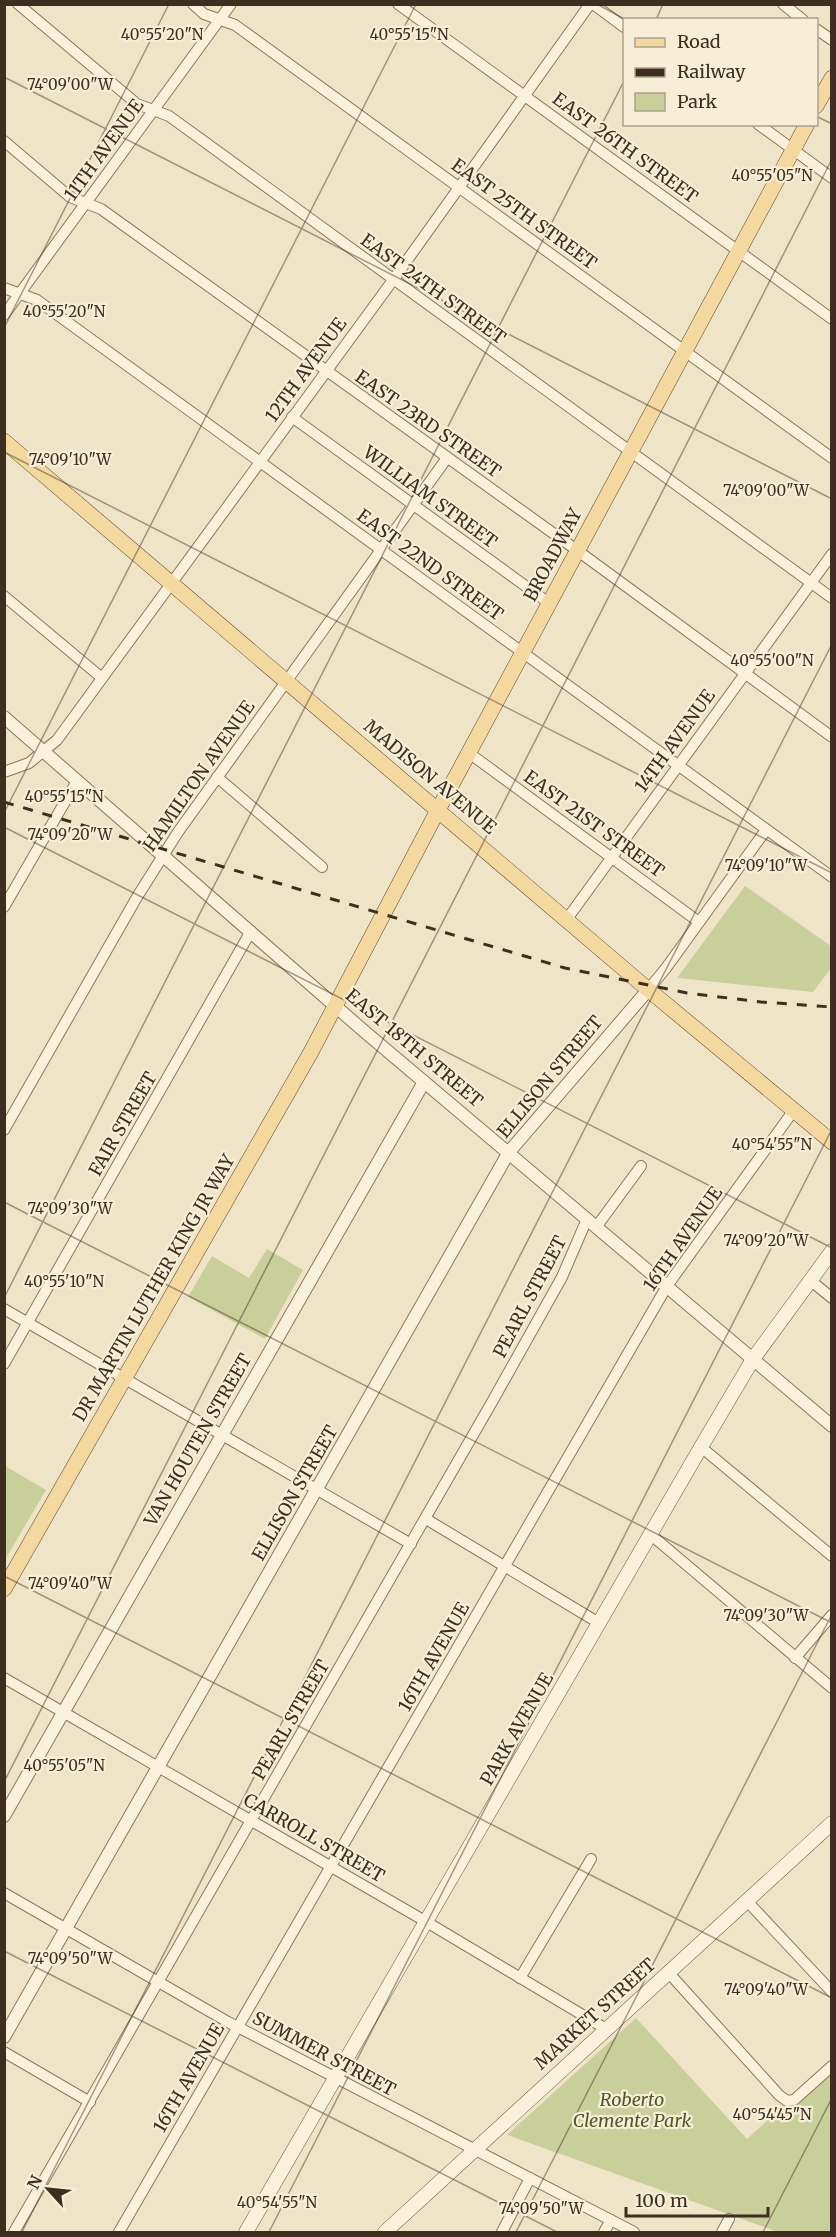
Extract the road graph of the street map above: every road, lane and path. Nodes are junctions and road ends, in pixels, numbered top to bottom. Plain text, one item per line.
1 (18, 4) edge
2 (193, 4) edge
3 (231, 4) edge
4 (398, 4) edge
5 (592, 4) edge
6 (783, 4) edge
7 (800, 18) edge
8 (220, 20) junction
9 (623, 26) edge
10 (818, 30) edge
11 (831, 40) edge
12 (831, 78) edge
13 (525, 95) junction
14 (818, 102) edge
15 (154, 110) junction
16 (761, 126) edge
17 (806, 126) edge
18 (4, 141) edge
19 (793, 150) junction
20 (831, 178) edge
21 (458, 188) junction
22 (86, 203) junction
23 (739, 252) junction
24 (393, 280) junction
25 (4, 288) edge
26 (20, 294) junction
27 (4, 315) edge
28 (831, 319) edge
29 (685, 352) junction
30 (325, 372) junction
31 (292, 417) junction
32 (4, 441) edge
33 (631, 453) junction
34 (447, 458) junction
35 (831, 458) edge
36 (259, 462) junction
37 (413, 506) junction
38 (380, 550) junction
39 (578, 551) junction
40 (831, 554) edge
41 (172, 583) junction
42 (810, 583) junction
43 (4, 596) edge
44 (831, 598) edge
45 (549, 603) junction
46 (522, 653) junction
47 (744, 675) junction
48 (102, 678) junction
49 (286, 680) junction
50 (4, 717) edge
51 (831, 737) edge
52 (45, 752) junction
53 (469, 753) junction
54 (678, 766) junction
55 (4, 772) edge
56 (217, 777) junction
57 (77, 781) junction
58 (438, 810) junction
59 (766, 830) junction
60 (163, 855) junction
61 (611, 857) junction
62 (322, 867) dead end
63 (831, 877) edge
64 (4, 907) edge
65 (567, 919) junction
66 (699, 922) junction
67 (251, 931) junction
68 (648, 990) junction
69 (335, 1005) junction
70 (424, 1082) junction
71 (794, 1110) junction
72 (4, 1130) edge
73 (831, 1142) edge
74 (509, 1152) junction
75 (641, 1166) dead end
76 (592, 1222) junction
77 (831, 1251) edge
78 (810, 1280) junction
79 (667, 1286) junction
80 (831, 1298) edge
81 (4, 1309) edge
82 (28, 1323) junction
83 (753, 1359) junction
84 (4, 1364) edge
85 (125, 1378) junction
86 (831, 1426) edge
87 (222, 1435) junction
88 (701, 1447) junction
89 (318, 1489) junction
90 (426, 1519) junction
91 (650, 1534) junction
92 (411, 1544) junction
93 (831, 1556) edge
94 (506, 1566) junction
95 (4, 1589) edge
96 (831, 1615) edge
97 (599, 1623) junction
98 (795, 1658) junction
99 (4, 1678) edge
100 (831, 1688) edge
101 (64, 1712) junction
102 (159, 1767) junction
103 (4, 1816) edge
104 (252, 1822) junction
105 (830, 1827) edge
106 (591, 1859) dead end
107 (329, 1867) junction
108 (4, 1893) edge
109 (747, 1901) junction
110 (425, 1921) junction
111 (66, 1929) junction
112 (668, 1972) junction
113 (520, 1978) junction
114 (159, 1982) junction
115 (831, 1992) edge
116 (237, 2027) junction
117 (606, 2029) junction
118 (4, 2037) edge
119 (4, 2052) edge
120 (831, 2066) edge
121 (334, 2079) junction
122 (90, 2102) junction
123 (474, 2150) junction
124 (530, 2178) junction
125 (729, 2219) dead end
126 (611, 2220) junction
127 (390, 2231) edge
128 (14, 2232) edge
129 (119, 2232) edge
130 (246, 2232) edge
131 (502, 2232) edge
132 (604, 2232) edge
133 (634, 2232) edge
134 (722, 2232) edge

1 - 15 street, EAST 24TH STREET
2 - 8 street, EAST 25TH STREET
3 - 8 street, 11TH AVENUE
4 - 13 street, EAST 26TH STREET
5 - 9 street
5 - 13 street, 12TH AVENUE
6 - 7 street
8 - 15 street, 11TH AVENUE
8 - 21 street, EAST 25TH STREET
10 - 11 street
12 - 14 main road
13 - 21 street, 12TH AVENUE
13 - 23 street, EAST 26TH STREET
15 - 22 street, 11TH AVENUE
15 - 24 street, EAST 24TH STREET
16 - 19 street
17 - 19 main road, BROADWAY
18 - 22 street, EAST 23RD STREET
19 - 20 street
19 - 23 main road, BROADWAY
21 - 24 street, 12TH AVENUE
21 - 29 street, EAST 25TH STREET
22 - 26 street, 11TH AVENUE
22 - 30 street, EAST 23RD STREET
23 - 28 street, EAST 26TH STREET
23 - 29 main road, BROADWAY
24 - 30 street, 12TH AVENUE
24 - 33 street, EAST 24TH STREET
25 - 26 street, EAST 22ND STREET
26 - 27 street, 11TH AVENUE
26 - 36 street, EAST 22ND STREET
29 - 33 main road, BROADWAY
29 - 35 street, EAST 25TH STREET
30 - 31 street, 12TH AVENUE
30 - 34 street, EAST 23RD STREET
31 - 36 street, 12TH AVENUE
31 - 37 street, WILLIAM STREET
32 - 41 main road, MADISON AVENUE
33 - 39 main road, BROADWAY
33 - 42 street, EAST 24TH STREET
34 - 37 street, HAMILTON AVENUE
34 - 39 street, EAST 23RD STREET
36 - 38 street, EAST 22ND STREET
36 - 41 street, 12TH AVENUE
37 - 38 street, HAMILTON AVENUE
37 - 45 street, WILLIAM STREET
38 - 46 street, EAST 22ND STREET
38 - 49 street, HAMILTON AVENUE
39 - 45 main road, BROADWAY
39 - 47 street, EAST 23RD STREET
40 - 42 street, 14TH AVENUE
41 - 48 street, 12TH AVENUE
41 - 49 main road, MADISON AVENUE
42 - 44 street, EAST 24TH STREET
42 - 47 street, 14TH AVENUE
43 - 48 street
45 - 46 main road, BROADWAY
46 - 53 main road, BROADWAY
46 - 54 street, EAST 22ND STREET
47 - 51 street, EAST 23RD STREET
47 - 54 street, 14TH AVENUE
48 - 52 street, 12TH AVENUE
49 - 56 street, HAMILTON AVENUE
49 - 58 main road, MADISON AVENUE
50 - 52 street, EAST 18TH STREET
52 - 55 street, 12TH AVENUE
52 - 57 street, EAST 18TH STREET
53 - 58 main road, BROADWAY
53 - 61 street, EAST 21ST STREET
54 - 59 street, EAST 22ND STREET
54 - 61 street, 14TH AVENUE
56 - 60 street, HAMILTON AVENUE
56 - 62 street
57 - 60 street, EAST 18TH STREET
57 - 64 street
58 - 65 main road, MADISON AVENUE
58 - 69 main road, BROADWAY
59 - 63 street, EAST 22ND STREET
59 - 66 street
60 - 67 street, EAST 18TH STREET
60 - 72 street, HAMILTON AVENUE
61 - 65 street, 14TH AVENUE
61 - 66 street, EAST 21ST STREET
65 - 68 main road, MADISON AVENUE
66 - 68 street
67 - 69 street, EAST 18TH STREET
67 - 82 street, FAIR STREET
68 - 71 main road, MADISON AVENUE
68 - 74 street, ELLISON STREET
69 - 70 street, EAST 18TH STREET
69 - 85 main road, DR MARTIN LUTHER KING JR WAY
70 - 74 street, EAST 18TH STREET
70 - 87 street, VAN HOUTEN STREET
71 - 73 main road, MADISON AVENUE
71 - 79 street, 16TH AVENUE
74 - 76 street, EAST 18TH STREET
74 - 89 street, ELLISON STREET
75 - 76 street, PEARL STREET
76 - 79 street, EAST 18TH STREET
76 - 90 street, PEARL STREET
77 - 78 main road, PARK AVENUE
78 - 80 street
78 - 83 main road, PARK AVENUE
79 - 83 street, EAST 18TH STREET
79 - 94 street, 16TH AVENUE
81 - 82 street
82 - 84 street, FAIR STREET
82 - 85 street
83 - 86 street, EAST 18TH STREET
83 - 88 main road, PARK AVENUE
85 - 87 street
85 - 95 main road, DR MARTIN LUTHER KING JR WAY
87 - 89 street
87 - 101 street, VAN HOUTEN STREET
88 - 91 main road, PARK AVENUE
88 - 93 street
89 - 92 street
89 - 102 street, ELLISON STREET
90 - 92 street, PEARL STREET
90 - 94 street
91 - 97 main road, PARK AVENUE
91 - 98 street
92 - 104 street, PEARL STREET
94 - 97 street
94 - 107 street, 16TH AVENUE
96 - 98 street
97 - 110 main road, PARK AVENUE
98 - 100 street
99 - 101 street, CARROLL STREET
101 - 102 street, CARROLL STREET
101 - 103 street, VAN HOUTEN STREET
102 - 104 street, CARROLL STREET
102 - 111 street, ELLISON STREET
104 - 107 street, CARROLL STREET
104 - 114 street, PEARL STREET
105 - 109 main road, MARKET STREET
106 - 113 street
107 - 110 street, CARROLL STREET
107 - 116 street, 16TH AVENUE
108 - 111 street, SUMMER STREET
109 - 112 main road, MARKET STREET
109 - 115 street
110 - 113 street, CARROLL STREET
110 - 121 main road, PARK AVENUE
111 - 114 street, SUMMER STREET
111 - 118 street, ELLISON STREET
112 - 117 main road, MARKET STREET
112 - 120 street
113 - 117 street, CARROLL STREET
114 - 116 street, SUMMER STREET
114 - 122 street, PEARL STREET
116 - 121 street, SUMMER STREET
116 - 129 street, 16TH AVENUE
117 - 123 main road, MARKET STREET
119 - 122 street
121 - 123 street, SUMMER STREET
121 - 130 main road, PARK AVENUE
122 - 128 street, PEARL STREET
123 - 124 street, SUMMER STREET
123 - 127 main road, MARKET STREET
124 - 126 street, SUMMER STREET
124 - 131 street
125 - 134 street
126 - 132 street
126 - 133 street, SUMMER STREET

